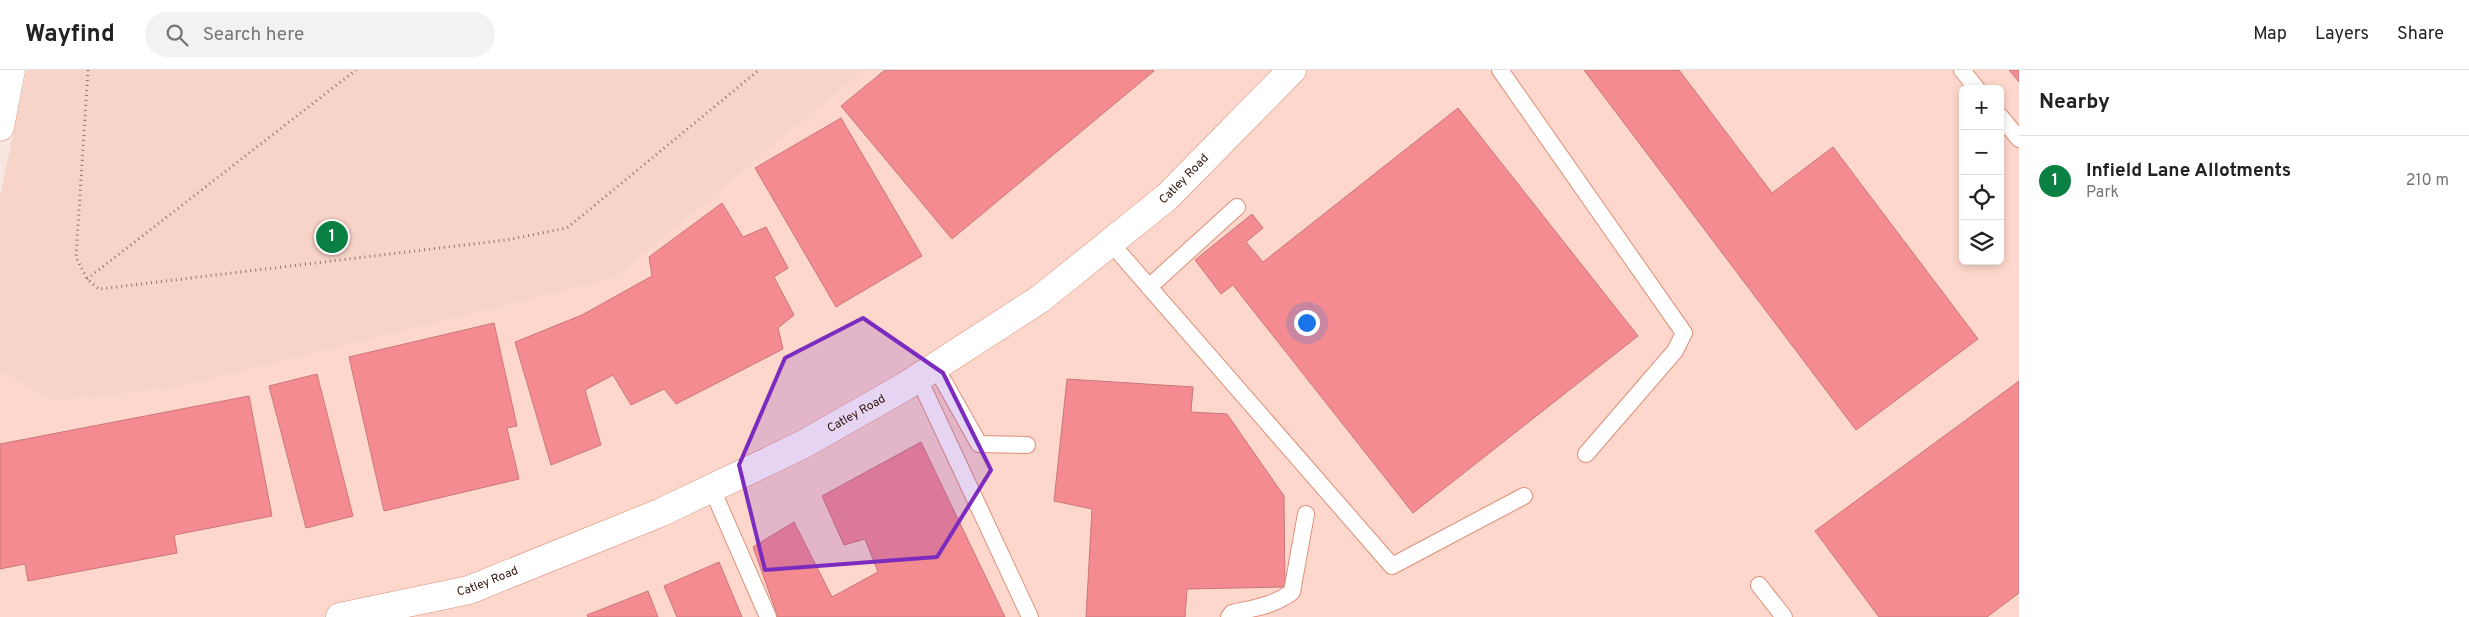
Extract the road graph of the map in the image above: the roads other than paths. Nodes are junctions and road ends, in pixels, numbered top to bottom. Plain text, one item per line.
1 (11, 70) edge
2 (1292, 70) edge
3 (1500, 70) edge
4 (1962, 70) edge
5 (1974, 85) edge
6 (2004, 121) edge
7 (0, 127) edge
8 (2019, 139) edge
9 (1237, 207) dead end
10 (1110, 242) junction
11 (1149, 287) junction
12 (927, 372) junction
13 (1027, 445) dead end
14 (1586, 454) dead end
15 (712, 489) junction
16 (1524, 496) dead end
17 (1306, 514) dead end
18 (1759, 585) dead end
19 (340, 617) edge
20 (768, 617) edge
21 (1030, 617) edge
22 (1229, 617) edge
23 (1784, 617) edge

1 - 7 street
2 - 10 street, Catley Road
3 - 14 lane
4 - 5 lane
6 - 8 lane
9 - 11 lane
10 - 11 lane
10 - 12 street, Catley Road
11 - 16 lane
12 - 13 lane
12 - 15 street, Catley Road
12 - 21 lane
15 - 19 street, Catley Road
15 - 20 lane
17 - 22 lane
18 - 23 lane

